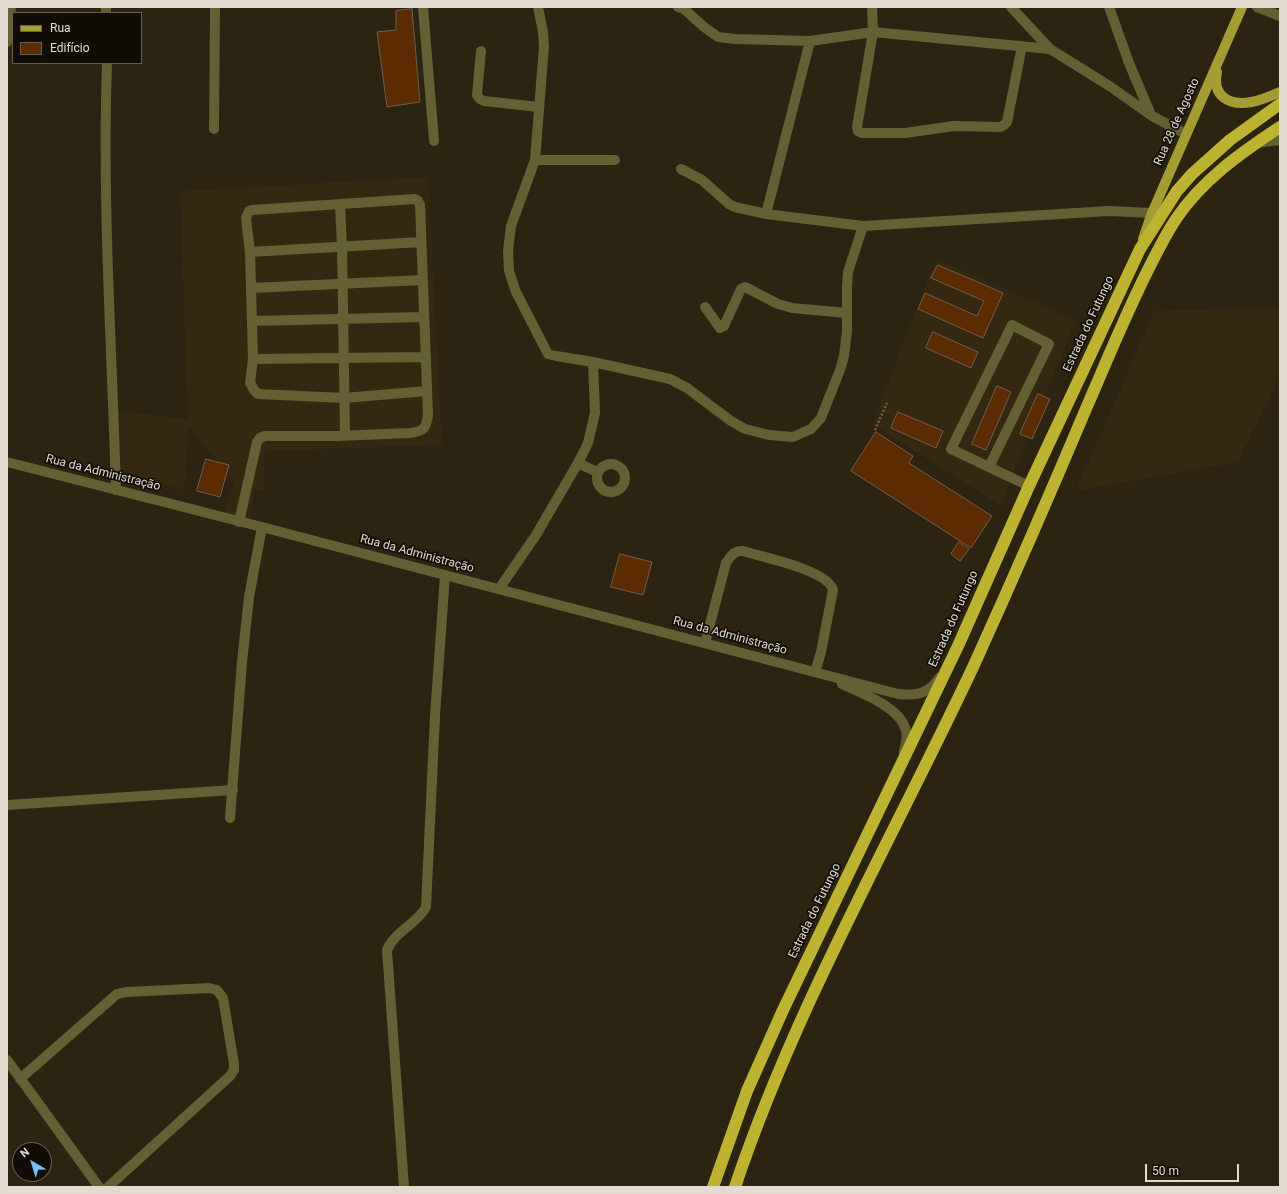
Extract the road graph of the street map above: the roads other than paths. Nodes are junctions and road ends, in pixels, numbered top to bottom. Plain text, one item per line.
1 (11, 7) edge
2 (215, 7) edge
3 (423, 7) edge
4 (538, 7) edge
5 (872, 7) edge
6 (1011, 7) edge
7 (1109, 7) edge
8 (1242, 7) edge
9 (1257, 7) edge
10 (683, 8) edge
11 (1280, 16) edge
12 (873, 32) junction
13 (810, 41) junction
14 (7, 42) edge
15 (1022, 46) junction
16 (1050, 49) junction
17 (481, 51) dead end
18 (1221, 54) junction
19 (107, 64) edge
20 (1280, 92) edge
21 (1280, 104) edge
22 (539, 107) junction
23 (1152, 116) junction
24 (1280, 127) edge
25 (214, 129) dead end
26 (1186, 134) junction
27 (1280, 140) edge
28 (434, 141) dead end
29 (1256, 143) junction
30 (535, 160) junction
31 (615, 160) dead end
32 (681, 169) dead end
33 (340, 205) junction
34 (1152, 213) junction
35 (766, 214) junction
36 (863, 226) junction
37 (421, 242) junction
38 (342, 246) junction
39 (1140, 249) junction
40 (250, 252) junction
41 (422, 280) junction
42 (343, 283) junction
43 (251, 288) junction
44 (705, 307) dead end
45 (847, 313) junction
46 (424, 318) junction
47 (343, 319) junction
48 (252, 321) junction
49 (426, 357) junction
50 (344, 358) junction
51 (253, 359) junction
52 (593, 362) junction
53 (427, 391) junction
54 (344, 398) junction
55 (345, 435) junction
56 (7, 462) edge
57 (578, 463) junction
58 (989, 467) junction
59 (597, 472) dead end
60 (1028, 486) junction
61 (116, 490) junction
62 (239, 522) junction
63 (262, 526) junction
64 (445, 575) junction
65 (500, 589) junction
66 (705, 643) junction
67 (958, 646) junction
68 (818, 672) junction
69 (899, 770) junction
70 (233, 790) junction
71 (7, 805) edge
72 (230, 818) dead end
73 (7, 1060) edge
74 (20, 1079) junction
75 (99, 1187) edge
76 (108, 1187) edge
77 (404, 1187) edge
78 (713, 1187) edge
79 (735, 1187) edge

1 - 14 street
2 - 25 street
3 - 28 street
4 - 22 street
5 - 12 street
6 - 16 street
7 - 23 street
8 - 18 main road, Rua 28 de Agosto
9 - 11 street
10 - 13 street
12 - 13 street
12 - 15 street
12 - 15 street
13 - 35 street
15 - 16 street
16 - 23 street
17 - 22 street
18 - 20 main road
18 - 26 main road, Rua 28 de Agosto
19 - 61 street
21 - 39 highway, Estrada do Futungo
22 - 30 street
23 - 26 street
24 - 29 highway
26 - 34 main road, Rua 28 de Agosto
27 - 29 street
29 - 79 highway
30 - 31 street
30 - 52 street
32 - 35 street
33 - 37 street
33 - 38 street
33 - 40 street
34 - 36 street
34 - 39 main road, Rua 28 de Agosto
35 - 36 street
36 - 45 street
37 - 38 street
37 - 41 street
38 - 40 street
38 - 42 street
39 - 60 highway, Estrada do Futungo
40 - 43 street
41 - 42 street
41 - 46 street
42 - 43 street
42 - 47 street
43 - 48 street
44 - 45 street
45 - 52 street
46 - 47 street
46 - 49 street
47 - 48 street
47 - 50 street
48 - 51 street
49 - 50 street
49 - 53 street
50 - 51 street
50 - 54 street
51 - 54 street
52 - 57 street
53 - 54 street
53 - 55 street
54 - 55 street
55 - 62 street
56 - 61 street, Rua da Administração
57 - 59 street
57 - 65 street
58 - 58 street
58 - 60 street
60 - 67 highway, Estrada do Futungo
61 - 62 street, Rua da Administração
62 - 63 street, Rua da Administração
63 - 64 street, Rua da Administração
63 - 70 street
64 - 65 street, Rua da Administração
64 - 77 street
65 - 66 street, Rua da Administração
66 - 68 street, Rua da Administração
66 - 68 street
67 - 68 street
67 - 69 highway, Estrada do Futungo
68 - 69 street
69 - 78 highway, Estrada do Futungo
70 - 71 street
70 - 72 street
73 - 74 street
74 - 75 street
74 - 76 street

